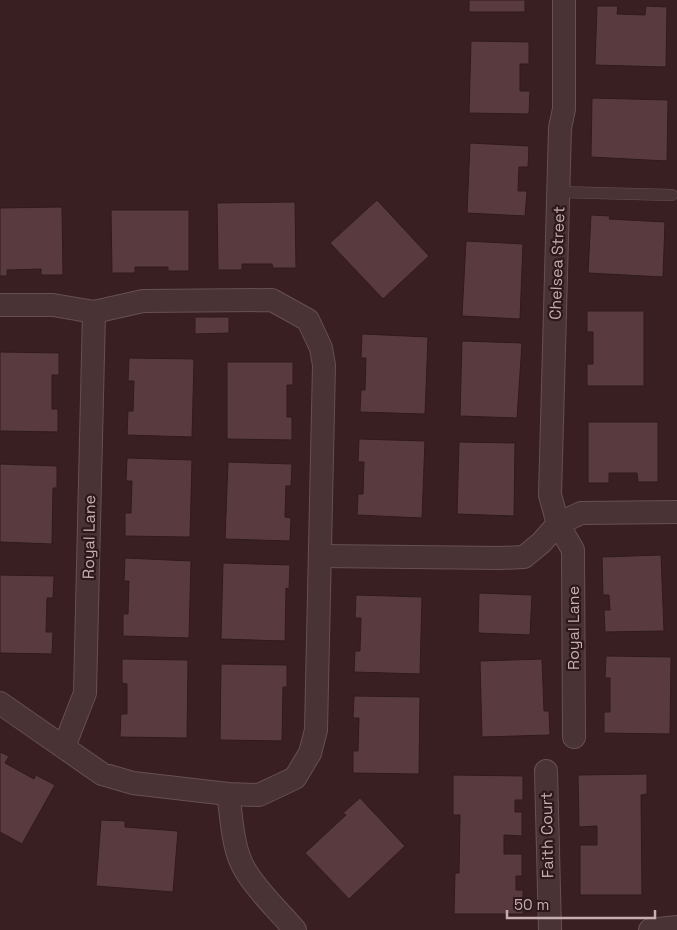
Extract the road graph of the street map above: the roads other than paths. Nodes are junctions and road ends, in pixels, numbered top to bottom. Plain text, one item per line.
1 (564, 0) edge
2 (559, 192) junction
3 (672, 195) dead end
4 (0, 305) edge
5 (94, 312) junction
6 (677, 512) edge
7 (558, 524) junction
8 (321, 556) junction
9 (0, 703) edge
10 (574, 737) dead end
11 (64, 747) junction
12 (546, 771) dead end
13 (228, 794) junction
14 (676, 928) edge
15 (294, 930) edge
16 (550, 930) edge
17 (650, 930) edge

1 - 2 street, Chelsea Street
2 - 3 lane
2 - 7 street, Chelsea Street
4 - 5 street
5 - 8 street
5 - 11 street, Royal Lane
6 - 7 street
7 - 8 street
7 - 10 street, Royal Lane
8 - 13 street
9 - 11 street
11 - 13 street
12 - 16 street, Faith Court
13 - 15 street
14 - 17 street

